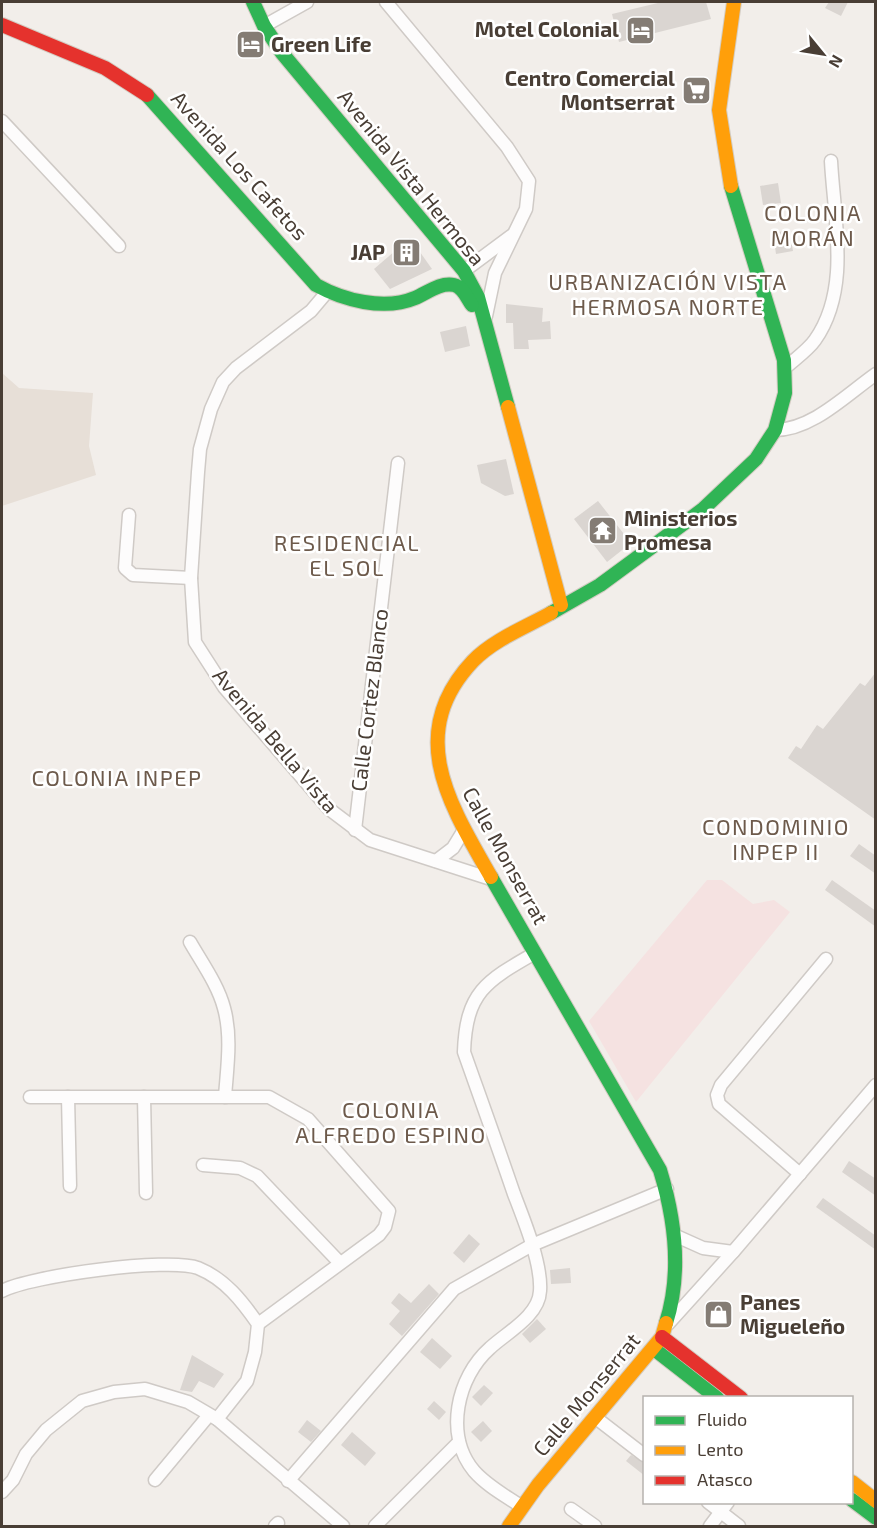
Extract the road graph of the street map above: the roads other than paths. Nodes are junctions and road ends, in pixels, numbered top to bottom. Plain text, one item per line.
1 (253, 2) edge
2 (307, 2) edge
3 (386, 2) edge
4 (734, 2) edge
5 (2, 25) edge
6 (264, 26) junction
7 (2, 122) edge
8 (831, 161) dead end
9 (432, 233) junction
10 (515, 233) junction
11 (119, 246) dead end
12 (464, 271) junction
13 (446, 285) junction
14 (327, 292) junction
15 (484, 326) junction
16 (785, 368) junction
17 (876, 374) edge
18 (775, 430) junction
19 (398, 463) dead end
20 (129, 515) dead end
21 (191, 578) junction
22 (561, 605) junction
23 (355, 830) junction
24 (464, 830) junction
25 (436, 861) junction
26 (491, 879) junction
27 (190, 942) dead end
28 (535, 953) junction
29 (826, 959) dead end
30 (876, 1085) edge
31 (30, 1097) dead end
32 (68, 1097) junction
33 (144, 1097) junction
34 (225, 1097) junction
35 (203, 1165) dead end
36 (800, 1174) junction
37 (70, 1186) dead end
38 (667, 1189) junction
39 (146, 1193) dead end
40 (674, 1235) junction
41 (532, 1245) junction
42 (733, 1252) junction
43 (340, 1263) junction
44 (2, 1291) edge
45 (258, 1324) junction
46 (661, 1337) junction
47 (715, 1396) edge
48 (738, 1396) edge
49 (213, 1417) junction
50 (596, 1418) junction
51 (459, 1442) junction
52 (643, 1453) edge
53 (155, 1480) dead end
54 (288, 1481) junction
55 (853, 1483) edge
56 (2, 1492) edge
57 (853, 1501) edge
58 (876, 1501) edge
59 (522, 1507) junction
60 (724, 1507) edge
61 (571, 1509) dead end
62 (876, 1518) edge
63 (343, 1527) edge
64 (375, 1527) edge
65 (509, 1527) edge
66 (595, 1527) edge
67 (710, 1527) edge
68 (740, 1527) edge

1 - 6 street, Avenida Vista Hermosa
2 - 6 street
3 - 10 street
4 - 16 street, Calle Monserrat
5 - 14 street, Avenida Los Cafetos
6 - 9 street, Avenida Vista Hermosa
7 - 11 street
8 - 16 street
9 - 12 street, Avenida Vista Hermosa
9 - 13 street
10 - 12 street
10 - 15 street
12 - 15 street, Avenida Vista Hermosa
13 - 14 street, Avenida Los Cafetos
13 - 15 street
14 - 21 street, Avenida Bella Vista
15 - 22 street, Avenida Vista Hermosa
16 - 18 street, Calle Monserrat
17 - 18 street
18 - 22 street, Calle Monserrat
19 - 23 street, Calle Cortez Blanco
20 - 21 street
21 - 23 street, Avenida Bella Vista
22 - 24 street, Calle Monserrat
23 - 25 street, Avenida Bella Vista
24 - 25 street
24 - 26 street, Calle Monserrat
25 - 26 street, Avenida Bella Vista
26 - 28 street, Calle Monserrat
27 - 34 street
28 - 38 street, Calle Monserrat
28 - 41 street
29 - 36 street
30 - 36 street
31 - 32 street
32 - 33 street
32 - 37 street
33 - 34 street
33 - 39 street
34 - 43 street
35 - 43 street
36 - 42 street
38 - 40 street, Calle Monserrat
38 - 41 street
40 - 42 street
40 - 46 street, Calle Monserrat
41 - 51 street
41 - 54 street
42 - 46 street
43 - 45 street
44 - 45 street
45 - 49 street
46 - 47 street
46 - 48 street
46 - 50 street, Calle Monserrat
49 - 53 street
49 - 54 street
49 - 56 street
50 - 52 street
50 - 59 street, Calle Monserrat
51 - 59 street
51 - 64 street
54 - 63 street
55 - 58 street
57 - 62 street
59 - 65 street, Calle Monserrat
60 - 67 street
60 - 68 street
61 - 66 street

